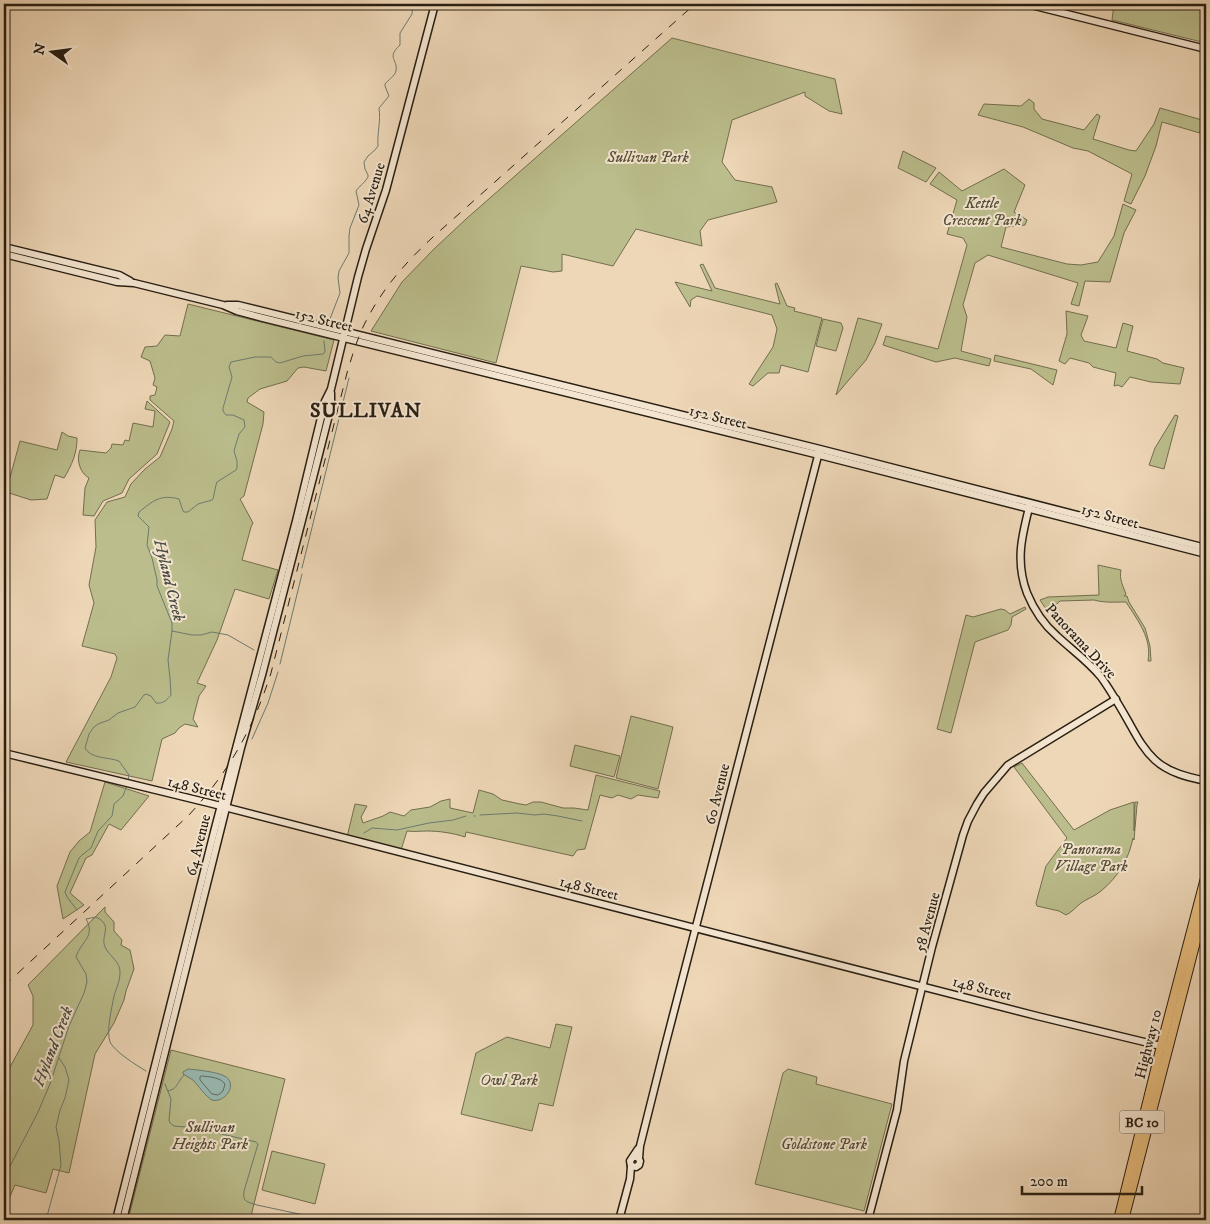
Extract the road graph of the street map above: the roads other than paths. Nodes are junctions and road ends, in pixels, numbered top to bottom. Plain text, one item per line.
1 (435, 4) edge
2 (1027, 4) edge
3 (1206, 49) edge
4 (4, 247) edge
5 (4, 254) edge
6 (134, 283) junction
7 (344, 334) junction
8 (819, 452) junction
9 (1030, 505) junction
10 (1142, 531) junction
11 (1130, 534) junction
12 (1195, 548) junction
13 (1206, 549) edge
14 (1206, 554) edge
15 (1116, 699) junction
16 (4, 753) edge
17 (1206, 781) edge
18 (223, 807) junction
19 (1206, 874) edge
20 (1206, 903) edge
21 (696, 928) junction
22 (923, 986) junction
23 (1165, 1047) junction
24 (133, 1153) junction
25 (132, 1186) junction
26 (123, 1194) junction
27 (116, 1220) edge
28 (123, 1220) edge
29 (619, 1220) edge
30 (868, 1220) edge
31 (1118, 1220) edge
32 (1124, 1220) edge

1 - 7 main road, 64 Avenue
2 - 3 main road
4 - 6 main road, 152 Street
5 - 6 main road, 152 Street
6 - 7 main road, 152 Street
7 - 8 main road, 152 Street
7 - 18 main road, 64 Avenue
8 - 9 main road, 152 Street
8 - 21 main road, 60 Avenue
9 - 10 main road, 152 Street
9 - 11 main road, 152 Street
9 - 15 main road, Panorama Drive
10 - 11 main road
10 - 12 main road, 152 Street
11 - 12 main road, 152 Street
12 - 13 main road, 152 Street
12 - 14 main road, 152 Street
15 - 17 main road, Panorama Drive
15 - 22 main road, 58 Avenue
16 - 18 main road, 148 Street
18 - 21 main road, 148 Street
18 - 24 main road, 64 Avenue
18 - 25 main road, 64 Avenue
19 - 23 highway, Highway 10 / BC 10
20 - 23 highway, Highway 10 / BC 10
21 - 22 main road, 148 Street
21 - 29 main road, 60 Avenue
22 - 23 main road, 148 Street
22 - 30 main road, 58 Avenue
23 - 31 highway, Highway 10 / BC 10
23 - 32 highway, Highway 10 / BC 10
24 - 25 main road
24 - 26 main road, 64 Avenue
25 - 28 main road, 64 Avenue
26 - 27 main road, 64 Avenue
26 - 28 main road

